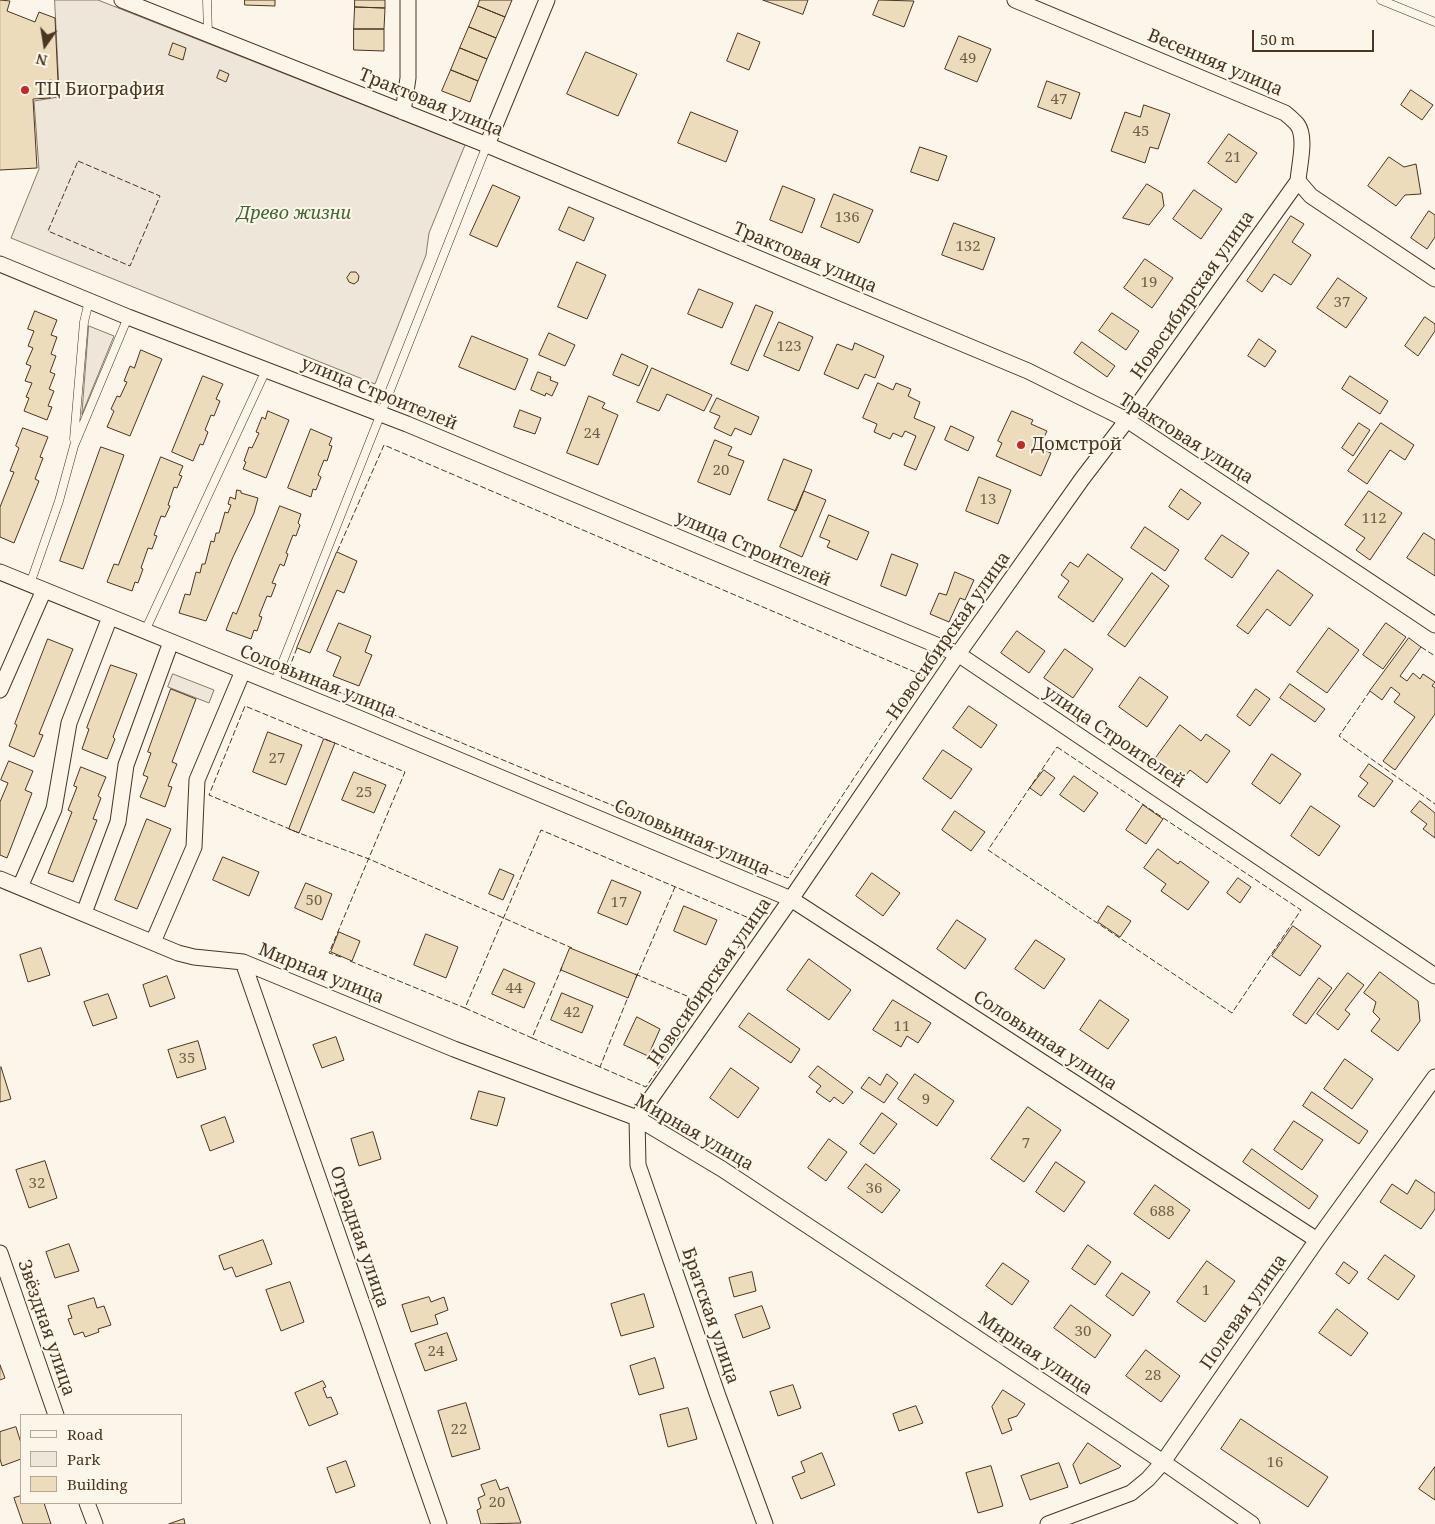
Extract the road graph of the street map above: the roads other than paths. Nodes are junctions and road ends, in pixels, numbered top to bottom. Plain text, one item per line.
1 (122, 0) edge
2 (207, 0) edge
3 (408, 0) edge
4 (547, 0) edge
5 (1015, 0) edge
6 (1381, 0) edge
7 (1435, 22) edge
8 (208, 34) junction
9 (403, 112) junction
10 (487, 146) junction
11 (1298, 180) junction
12 (0, 264) edge
13 (1435, 279) edge
14 (89, 300) junction
15 (128, 316) junction
16 (266, 370) junction
17 (382, 414) junction
18 (1127, 420) junction
19 (74, 446) junction
20 (1, 575) edge
21 (37, 587) junction
22 (110, 617) junction
23 (1435, 625) edge
24 (145, 631) junction
25 (171, 642) junction
26 (958, 654) junction
27 (244, 671) junction
28 (274, 684) junction
29 (0, 690) edge
30 (0, 879) edge
31 (20, 887) junction
32 (791, 899) junction
33 (84, 913) junction
34 (154, 942) junction
35 (243, 962) junction
36 (1435, 976) edge
37 (1435, 1077) edge
38 (637, 1118) junction
39 (1317, 1240) junction
40 (0, 1253) edge
41 (56, 1414) edge
42 (1163, 1462) junction
43 (88, 1504) edge
44 (95, 1524) edge
45 (439, 1524) edge
46 (765, 1524) edge
47 (1048, 1524) edge
48 (1252, 1524) edge

1 - 8 street, Трактовая улица
2 - 8 lane
3 - 9 street
4 - 10 street
5 - 11 street, Весенняя улица
6 - 7 lane
8 - 9 street, Трактовая улица
9 - 10 street, Трактовая улица
10 - 17 lane
10 - 18 street, Трактовая улица
11 - 13 street
11 - 18 street, Новосибирская улица
12 - 14 street, улица Строителей
14 - 15 street, улица Строителей
14 - 19 lane
15 - 16 street, улица Строителей
15 - 19 lane
16 - 17 street, улица Строителей
16 - 24 lane
17 - 26 street, улица Строителей
17 - 28 lane
18 - 23 street, Трактовая улица
18 - 26 street, Новосибирская улица
19 - 21 lane
20 - 21 street, Соловьиная улица
21 - 22 street, Соловьиная улица
21 - 29 street
22 - 24 street, Соловьиная улица
22 - 31 street
24 - 25 street, Соловьиная улица
25 - 27 street, Соловьиная улица
25 - 33 street
26 - 32 street, Новосибирская улица
26 - 36 street, улица Строителей
27 - 28 street, Соловьиная улица
27 - 34 street
28 - 32 street, Соловьиная улица
30 - 31 street, Мирная улица
31 - 33 street, Мирная улица
32 - 38 street, Новосибирская улица
32 - 39 street, Соловьиная улица
33 - 34 street, Мирная улица
34 - 35 street, Мирная улица
35 - 38 street, Мирная улица
35 - 45 street, Отрадная улица
37 - 39 street, Полевая улица
38 - 42 street, Мирная улица
38 - 46 street, Братская улица
39 - 42 street, Полевая улица
40 - 41 street, Звёздная улица
42 - 47 street, Полевая улица
42 - 48 street, Мирная улица
43 - 44 street

